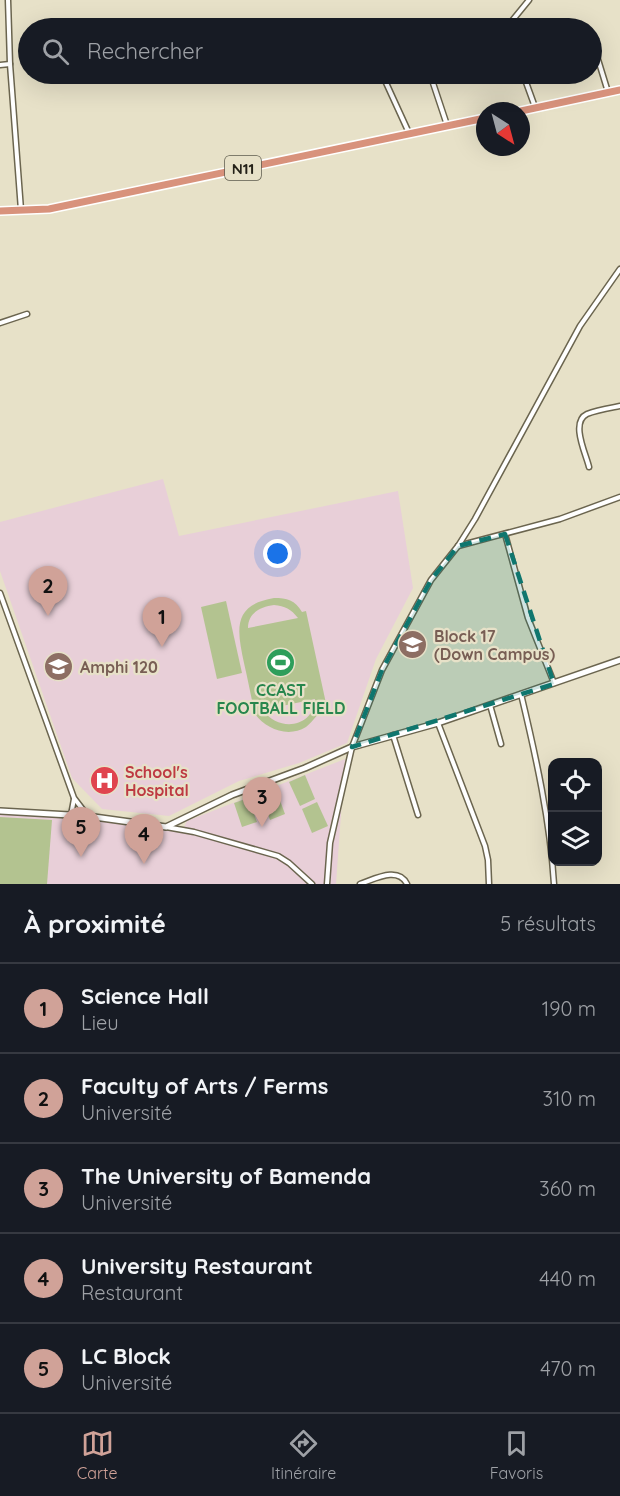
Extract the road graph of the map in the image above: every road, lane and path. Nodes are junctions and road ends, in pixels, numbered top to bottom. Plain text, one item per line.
1 (8, 0) edge
2 (529, 0) edge
3 (514, 18) edge
4 (10, 63) junction
5 (0, 64) edge
6 (602, 74) edge
7 (387, 84) edge
8 (433, 84) edge
9 (527, 84) edge
10 (620, 90) edge
11 (608, 93) junction
12 (536, 108) junction
13 (530, 109) edge
14 (476, 120) edge
15 (447, 125) junction
16 (409, 133) junction
17 (21, 210) junction
18 (0, 211) edge
19 (620, 269) edge
20 (27, 314) dead end
21 (0, 323) edge
22 (620, 406) edge
23 (589, 467) dead end
24 (620, 497) edge
25 (505, 534) junction
26 (458, 546) junction
27 (0, 594) edge
28 (620, 660) edge
29 (554, 684) junction
30 (521, 694) junction
31 (490, 705) junction
32 (438, 723) junction
33 (393, 735) junction
34 (501, 744) dead end
35 (352, 747) junction
36 (74, 798) junction
37 (0, 810) edge
38 (418, 815) dead end
39 (71, 816) junction
40 (87, 816) junction
41 (166, 827) junction
42 (312, 884) edge
43 (327, 884) edge
44 (360, 884) edge
45 (407, 884) edge
46 (489, 884) edge
47 (554, 884) edge

1 - 4 street
2 - 3 street
4 - 5 street
4 - 17 street
6 - 11 street
7 - 16 street
8 - 15 street
9 - 12 street
10 - 11 highway
11 - 12 highway
12 - 13 highway
14 - 15 highway, N11
15 - 16 highway, N11
16 - 17 highway, N11
17 - 18 highway, N11
19 - 26 street
20 - 21 street
22 - 23 street
24 - 25 street
25 - 26 street
25 - 29 street
26 - 35 street
27 - 36 street
28 - 29 street
29 - 30 street
30 - 31 street
30 - 47 street
31 - 32 street
31 - 34 street
32 - 33 street
32 - 46 street
33 - 35 street
33 - 38 street
35 - 41 street
35 - 43 street
36 - 39 street
36 - 40 street
37 - 39 street
39 - 40 street
40 - 41 street
41 - 42 street
44 - 45 street

